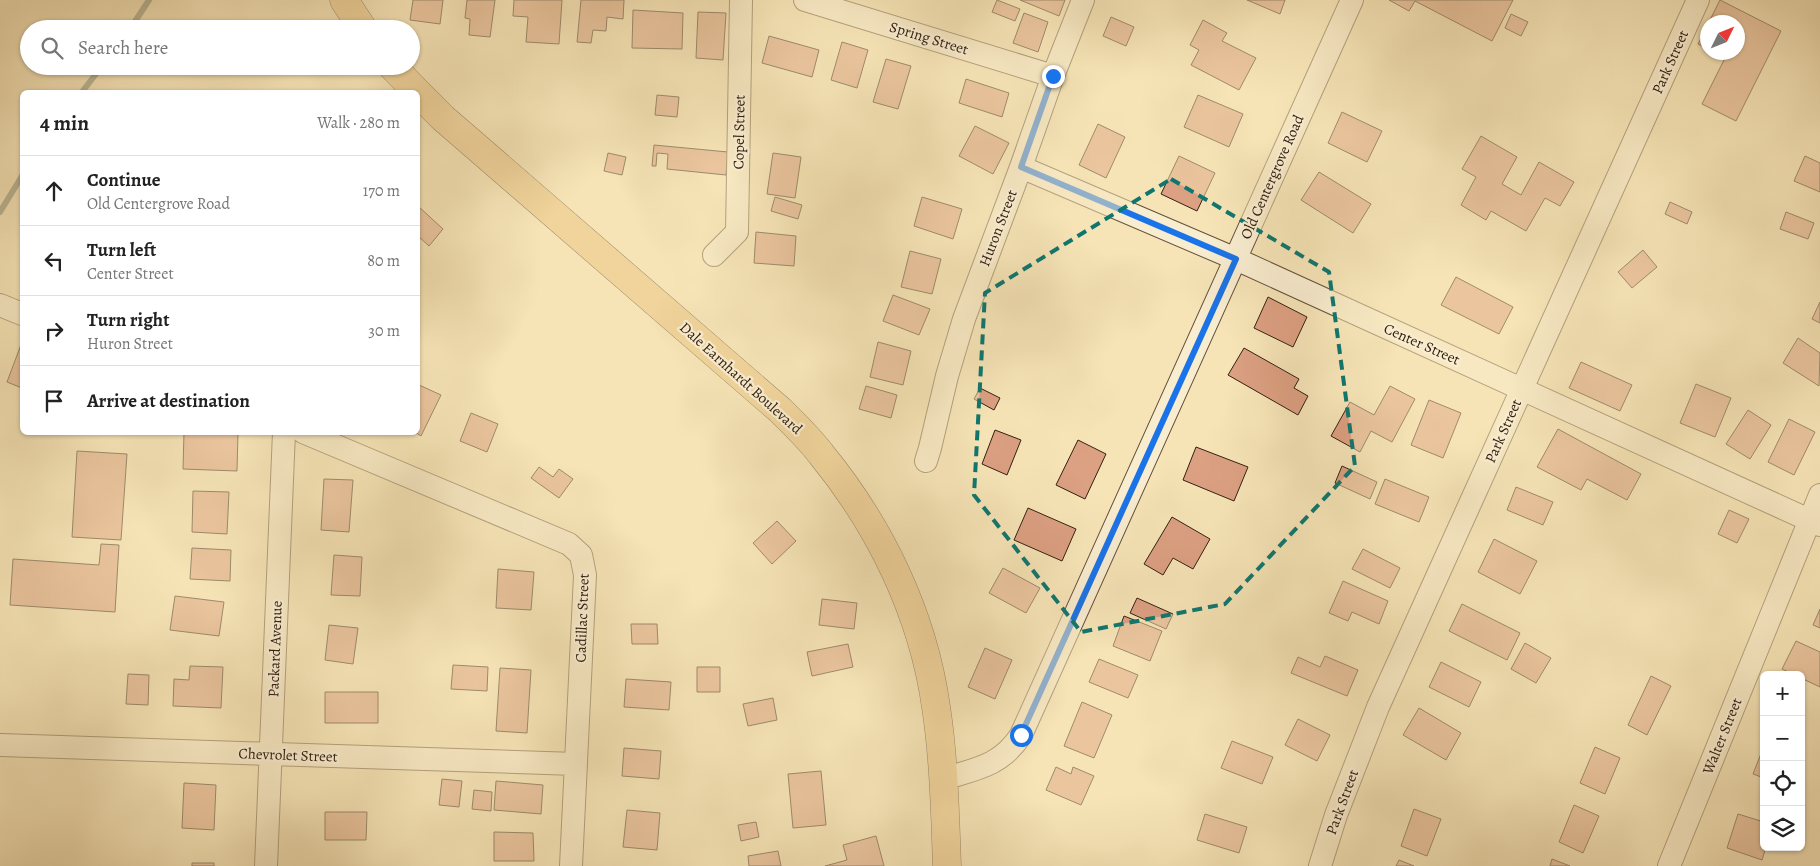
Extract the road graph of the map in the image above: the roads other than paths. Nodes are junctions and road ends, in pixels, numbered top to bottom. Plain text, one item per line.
1 (344, 0) edge
2 (741, 0) edge
3 (805, 0) edge
4 (1083, 0) edge
5 (1352, 0) edge
6 (1698, 0) edge
7 (357, 20) edge
8 (400, 75) edge
9 (1053, 76) junction
10 (414, 90) edge
11 (420, 96) edge
12 (1021, 167) junction
13 (714, 255) dead end
14 (1236, 259) junction
15 (0, 305) edge
16 (20, 313) edge
17 (1522, 389) junction
18 (284, 435) edge
19 (310, 435) edge
20 (926, 461) dead end
21 (1820, 495) edge
22 (1815, 522) edge
23 (0, 745) edge
24 (270, 754) junction
25 (576, 764) junction
26 (943, 778) junction
27 (266, 866) edge
28 (571, 866) edge
29 (947, 866) edge
30 (1320, 866) edge
31 (1669, 866) edge

1 - 7 main road
2 - 13 street, Copel Street
3 - 9 street, Spring Street
4 - 9 street, Huron Street
5 - 14 street, Old Centergrove Road
6 - 17 street, Park Street
8 - 10 main road, Dale Earnhardt Boulevard
9 - 12 street, Huron Street
11 - 26 main road, Dale Earnhardt Boulevard
12 - 14 street, Center Street
12 - 20 street, Huron Street
14 - 17 street, Center Street
14 - 26 street, Old Centergrove Road
15 - 16 street
17 - 22 street, Center Street
17 - 30 street, Park Street
18 - 24 street, Packard Avenue
19 - 25 street, Cadillac Street
21 - 22 street, Walter Street
22 - 31 street, Walter Street
23 - 24 street, Chevrolet Street
24 - 25 street, Chevrolet Street
24 - 27 street, Packard Avenue
25 - 28 street, Cadillac Street
26 - 29 main road, Dale Earnhardt Boulevard

